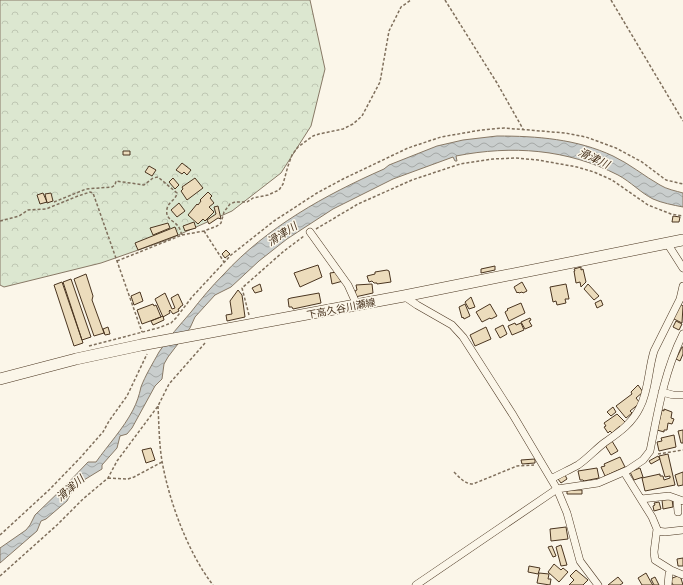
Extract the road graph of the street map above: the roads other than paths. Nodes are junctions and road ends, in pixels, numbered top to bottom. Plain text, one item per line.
1 (310, 232) road end
2 (683, 240) edge
3 (668, 243) junction
4 (683, 268) edge
5 (683, 286) edge
6 (404, 296) junction
7 (357, 305) junction
8 (683, 334) edge
9 (0, 379) edge
10 (662, 392) junction
11 (683, 395) edge
12 (624, 472) junction
13 (551, 479) junction
14 (557, 489) junction
15 (641, 498) junction
16 (680, 500) edge
17 (678, 512) dead end
18 (657, 530) junction
19 (683, 530) edge
20 (671, 570) junction
21 (683, 575) edge
22 (416, 585) edge
23 (598, 585) edge
24 (668, 585) edge

1 - 7 street
2 - 3 main road, 下高久谷川瀬線
3 - 4 street
3 - 6 main road, 下高久谷川瀬線
5 - 13 street
6 - 7 main road, 下高久谷川瀬線
6 - 13 street
7 - 9 main road, 下高久谷川瀬線
8 - 10 street
10 - 11 street
10 - 12 street
12 - 14 street
12 - 15 street
13 - 14 street
14 - 22 street
14 - 23 street
15 - 16 street
15 - 18 street
16 - 17 street
18 - 19 street
18 - 20 street
20 - 21 street
20 - 24 street

